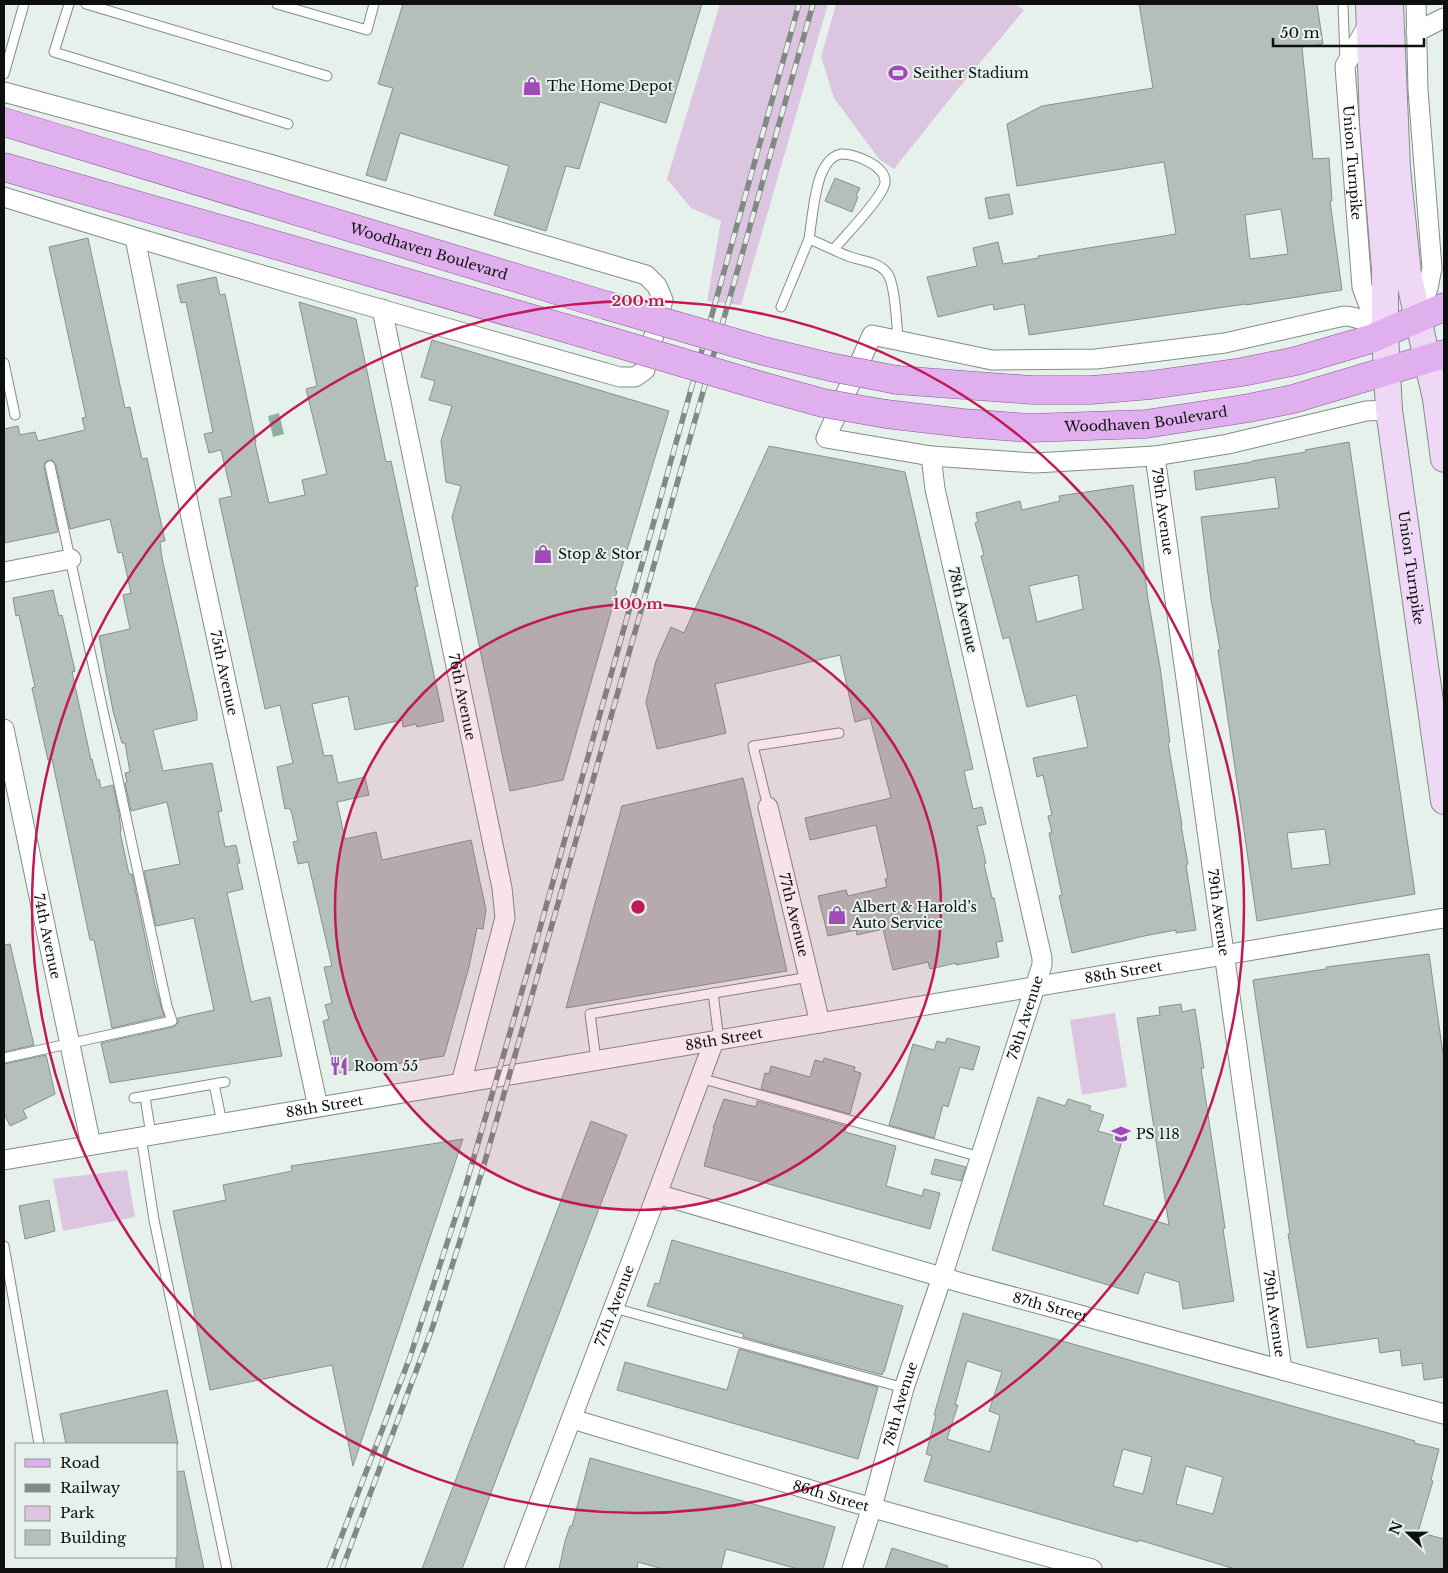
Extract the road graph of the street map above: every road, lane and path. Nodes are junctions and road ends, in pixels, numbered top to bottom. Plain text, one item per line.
1 (24, 4) edge
2 (68, 4) edge
3 (86, 4) edge
4 (278, 4) edge
5 (374, 4) edge
6 (1343, 4) edge
7 (1390, 4) edge
8 (1416, 4) edge
9 (1369, 14) edge
10 (1444, 18) edge
11 (1416, 32) junction
12 (1346, 66) junction
13 (4, 74) edge
14 (327, 76) dead end
15 (4, 92) edge
16 (4, 122) edge
17 (288, 124) dead end
18 (4, 167) edge
19 (4, 197) edge
20 (135, 238) junction
21 (809, 239) junction
22 (834, 249) junction
23 (781, 306) dead end
24 (1444, 307) edge
25 (382, 310) junction
26 (1418, 319) junction
27 (1385, 334) junction
28 (898, 341) junction
29 (1436, 357) edge
30 (4, 362) edge
31 (1386, 372) junction
32 (1389, 410) junction
33 (15, 415) dead end
34 (932, 456) junction
35 (1155, 456) junction
36 (1444, 459) edge
37 (50, 466) dead end
38 (71, 559) junction
39 (4, 572) edge
40 (4, 729) edge
41 (839, 733) dead end
42 (1444, 801) edge
43 (768, 807) joint
44 (1444, 918) edge
45 (1225, 955) junction
46 (809, 977) junction
47 (1035, 987) junction
48 (713, 993) junction
49 (820, 1023) junction
50 (717, 1040) junction
51 (70, 1044) junction
52 (4, 1058) edge
53 (596, 1060) junction
54 (700, 1078) junction
55 (225, 1082) dead end
56 (461, 1083) junction
57 (214, 1084) junction
58 (145, 1097) junction
59 (134, 1098) dead end
60 (318, 1107) junction
61 (222, 1123) junction
62 (146, 1136) junction
63 (91, 1145) junction
64 (980, 1157) junction
65 (4, 1160) edge
66 (658, 1194) junction
67 (4, 1246) edge
68 (942, 1277) junction
69 (614, 1308) junction
70 (1282, 1370) junction
71 (904, 1388) junction
72 (1444, 1414) edge
73 (572, 1419) junction
74 (39, 1443) edge
75 (872, 1507) junction
76 (227, 1569) edge
77 (514, 1569) edge
78 (852, 1569) edge
79 (1092, 1569) edge

1 - 13 lane
2 - 17 lane
3 - 14 lane
4 - 5 lane
6 - 12 lane
7 - 26 main road
8 - 11 street
9 - 12 street, Union Turnpike
9 - 27 main road, Union Turnpike
10 - 11 street
11 - 26 street
12 - 27 street, Union Turnpike
15 - 25 street
16 - 27 main road, Woodhaven Boulevard, bridge
18 - 31 main road, Woodhaven Boulevard, bridge
19 - 20 street
20 - 25 street
20 - 60 street, 75th Avenue
21 - 22 lane
21 - 22 lane
21 - 23 lane
22 - 28 lane
24 - 26 main road, Woodhaven Boulevard
25 - 56 street, 76th Avenue
26 - 27 main road, Woodhaven Boulevard
26 - 29 main road
27 - 28 street
27 - 31 main road, Union Turnpike
28 - 34 street
29 - 31 main road, Woodhaven Boulevard
29 - 36 main road
30 - 33 lane
31 - 32 main road, Union Turnpike
32 - 35 street
32 - 42 main road, Union Turnpike
34 - 35 street
34 - 47 street, 78th Avenue
35 - 45 street, 79th Avenue
37 - 38 lane
38 - 39 street
38 - 51 lane
40 - 51 street, 74th Avenue
41 - 43 lane
43 - 46 street, 77th Avenue
44 - 45 street, 88th Street
45 - 47 street, 88th Street
45 - 70 street, 79th Avenue
46 - 48 lane
46 - 49 street, 77th Avenue
47 - 49 street, 88th Street
47 - 64 street, 78th Avenue
48 - 50 lane
48 - 53 lane
49 - 50 street, 88th Street
50 - 53 street, 88th Street
50 - 54 street, 77th Avenue
51 - 52 lane
51 - 63 street, 74th Avenue
53 - 56 street, 88th Street
54 - 64 lane
54 - 66 street, 77th Avenue
55 - 57 lane
56 - 60 street, 88th Street
57 - 58 lane
57 - 61 lane
58 - 59 lane
58 - 62 lane
60 - 61 street, 88th Street
61 - 62 street, 88th Street
62 - 63 street, 88th Street
62 - 76 lane
63 - 65 street, 88th Street
64 - 68 street, 78th Avenue
66 - 68 street, 87th Street
66 - 69 street, 77th Avenue
67 - 74 lane
68 - 70 street, 87th Street
68 - 71 street, 78th Avenue
69 - 71 lane
69 - 73 street, 77th Avenue
70 - 72 street, 87th Street
71 - 75 street, 78th Avenue
73 - 75 street, 86th Street
73 - 77 street, 77th Avenue
75 - 78 street, 78th Avenue
75 - 79 street, 86th Street

